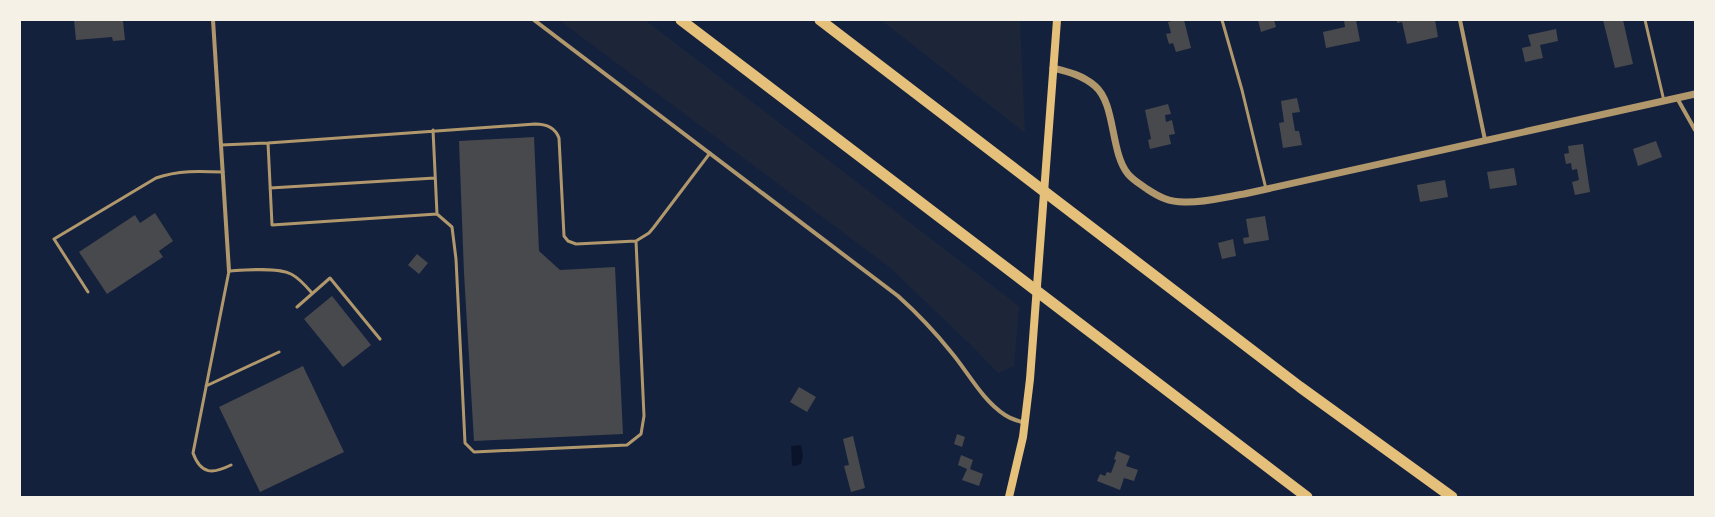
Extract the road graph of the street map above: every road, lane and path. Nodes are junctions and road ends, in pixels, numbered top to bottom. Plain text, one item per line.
1 (213, 20) edge
2 (534, 20) edge
3 (681, 20) edge
4 (820, 20) edge
5 (1057, 20) edge
6 (1222, 20) edge
7 (1460, 20) edge
8 (1645, 20) edge
9 (1053, 68) junction
10 (1695, 94) edge
11 (1676, 98) junction
12 (1664, 101) junction
13 (433, 130) junction
14 (1695, 130) edge
15 (1486, 140) junction
16 (268, 143) junction
17 (221, 145) junction
18 (710, 153) junction
19 (223, 172) junction
20 (435, 178) junction
21 (270, 188) junction
22 (1266, 189) junction
23 (437, 214) junction
24 (636, 241) junction
25 (229, 271) junction
26 (88, 292) dead end
27 (312, 293) junction
28 (297, 307) dead end
29 (380, 339) dead end
30 (279, 352) dead end
31 (206, 386) junction
32 (1025, 423) junction
33 (231, 465) dead end
34 (1009, 497) edge
35 (1307, 497) edge
36 (1452, 497) edge

1 - 17 street
2 - 18 street
3 - 35 highway
4 - 36 highway
5 - 9 main road
6 - 22 lane
7 - 15 street
8 - 12 lane
9 - 22 street
9 - 32 main road
10 - 11 street
11 - 12 street
11 - 14 street
12 - 15 street
13 - 16 lane
13 - 20 lane
13 - 24 lane
15 - 22 street
16 - 17 lane
16 - 21 lane
17 - 19 street
18 - 24 lane
18 - 32 street
19 - 25 street
19 - 26 lane
20 - 21 lane
20 - 23 lane
21 - 23 lane
23 - 24 lane
25 - 27 lane
25 - 31 lane
27 - 28 lane
27 - 29 lane
30 - 31 lane
31 - 33 lane
32 - 34 main road

